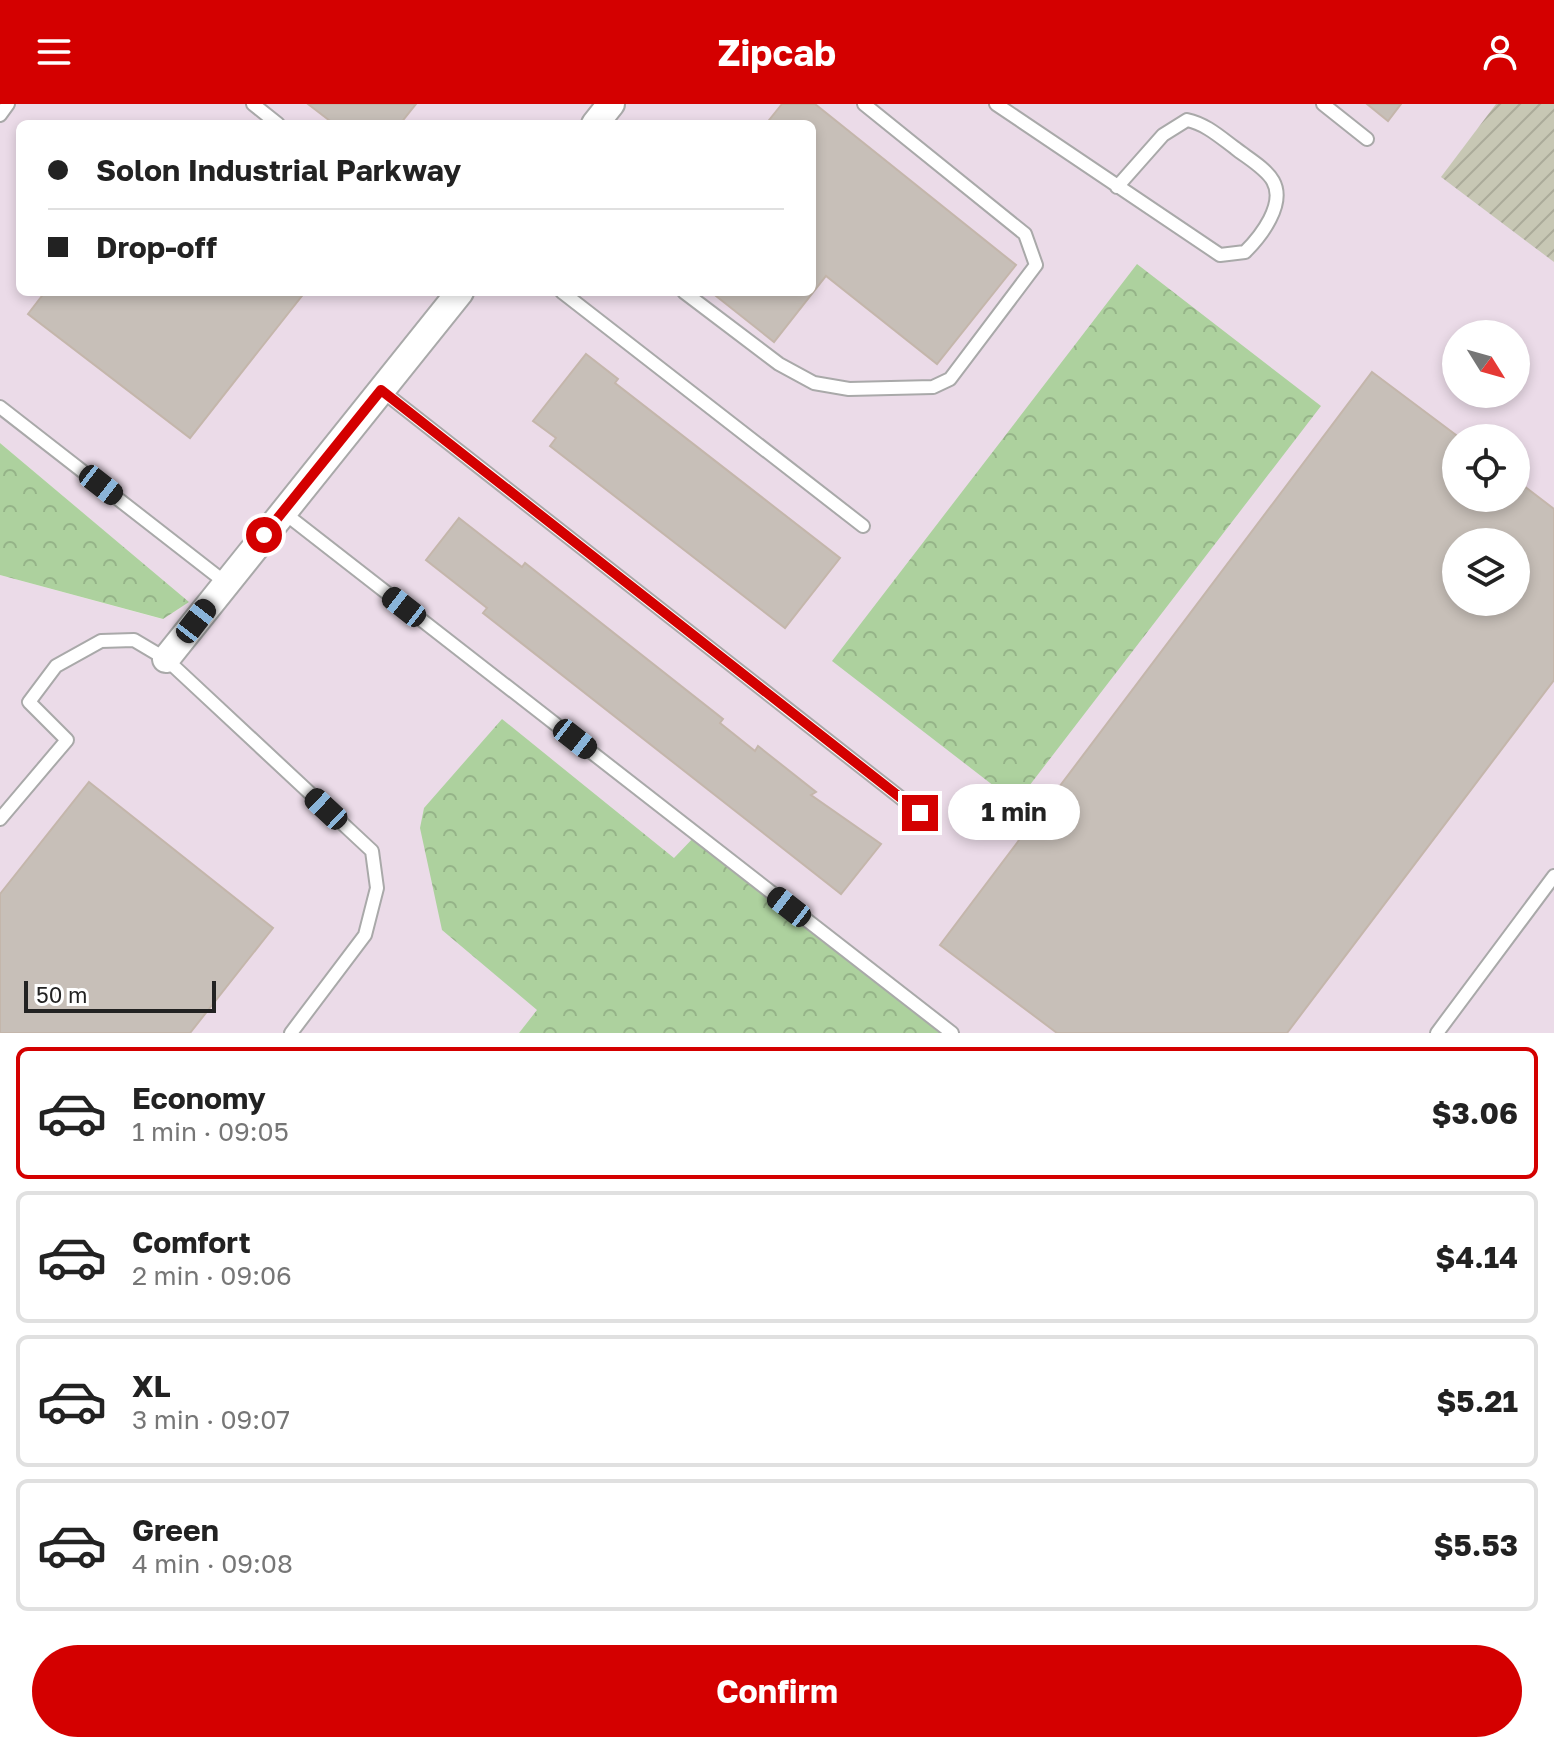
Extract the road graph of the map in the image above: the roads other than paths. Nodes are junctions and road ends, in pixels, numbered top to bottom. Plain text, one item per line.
1 (8, 104) edge
2 (253, 104) edge
3 (611, 104) edge
4 (864, 104) edge
5 (996, 104) edge
6 (1323, 104) edge
7 (0, 115) edge
8 (273, 120) edge
9 (598, 120) edge
10 (1367, 139) dead end
11 (1117, 187) junction
12 (457, 296) edge
13 (567, 296) edge
14 (689, 296) edge
15 (381, 390) junction
16 (0, 407) edge
17 (283, 512) junction
18 (863, 526) dead end
19 (226, 583) junction
20 (166, 659) junction
21 (920, 813) dead end
22 (0, 819) edge
23 (1554, 876) edge
24 (291, 1033) edge
25 (952, 1033) edge
26 (1437, 1033) edge

1 - 7 lane
2 - 8 lane
3 - 9 street
4 - 14 lane
5 - 11 lane
6 - 10 lane
11 - 11 lane
12 - 15 street
13 - 18 lane
15 - 17 street
15 - 21 lane
16 - 19 lane
17 - 19 street
17 - 25 lane
19 - 20 street
20 - 22 lane
20 - 24 lane
23 - 26 lane

